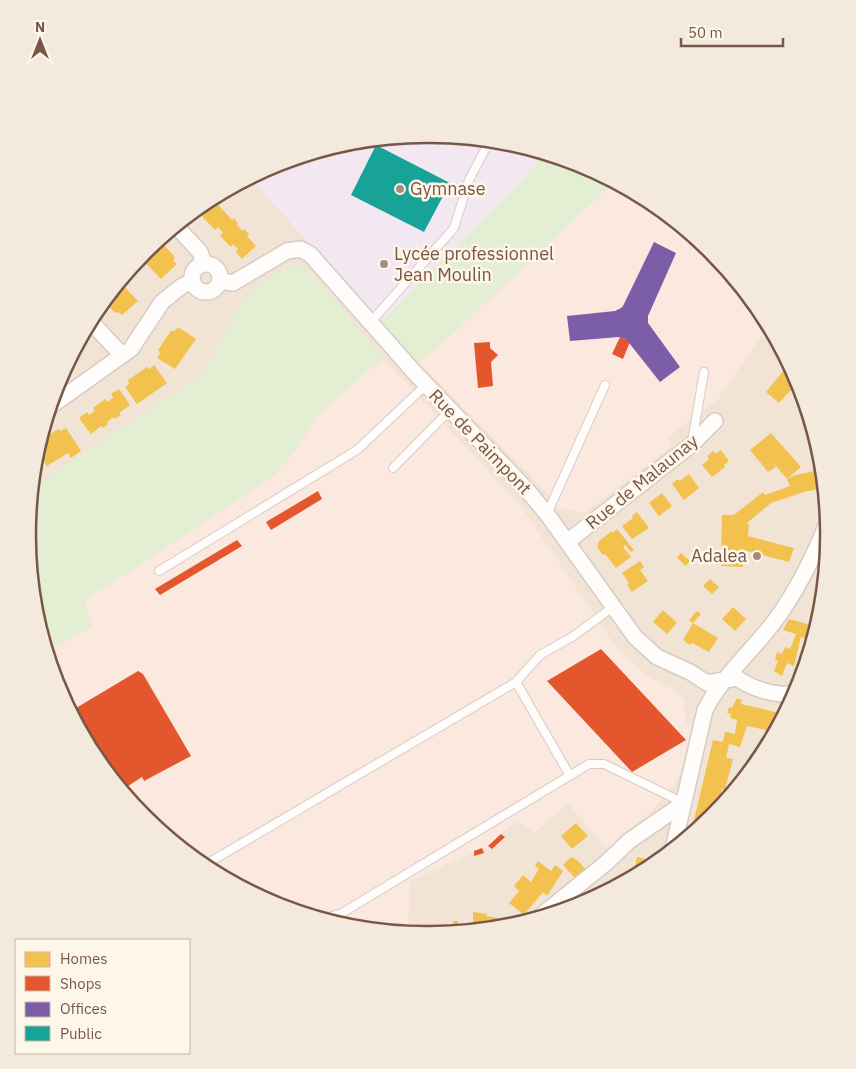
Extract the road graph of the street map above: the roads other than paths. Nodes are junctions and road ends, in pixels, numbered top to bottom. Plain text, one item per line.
1 (486, 147) edge
2 (181, 231) edge
3 (204, 264) junction
4 (193, 281) junction
5 (220, 281) junction
6 (370, 323) junction
7 (96, 327) edge
8 (122, 355) junction
9 (704, 372) dead end
10 (426, 385) junction
11 (606, 385) dead end
12 (61, 399) edge
13 (449, 411) junction
14 (715, 421) dead end
15 (691, 445) junction
16 (393, 468) dead end
17 (547, 514) junction
18 (820, 539) edge
19 (567, 542) junction
20 (158, 571) dead end
21 (613, 607) junction
22 (724, 680) junction
23 (516, 682) junction
24 (785, 695) edge
25 (570, 776) junction
26 (684, 803) junction
27 (676, 837) edge
28 (212, 861) edge
29 (554, 905) edge
30 (336, 915) edge

1 - 6 lane
2 - 3 street
3 - 4 street
3 - 5 street
4 - 5 street
4 - 8 street
5 - 6 street, Rue de Paimpont
6 - 10 street, Rue de Paimpont
7 - 8 street
8 - 12 street
9 - 15 lane
10 - 13 street, Rue de Paimpont
10 - 20 lane
11 - 17 lane
13 - 16 lane
13 - 17 street, Rue de Paimpont
14 - 15 street, Rue de Malaunay
15 - 19 street, Rue de Malaunay
17 - 19 street, Rue de Paimpont
18 - 22 street
19 - 21 street, Rue de Paimpont
21 - 22 street, Rue de Paimpont
21 - 23 lane
22 - 24 street, Rue de Paimpont
22 - 26 street
23 - 25 lane
23 - 28 lane
25 - 26 lane
25 - 30 lane
26 - 27 street
26 - 29 street

